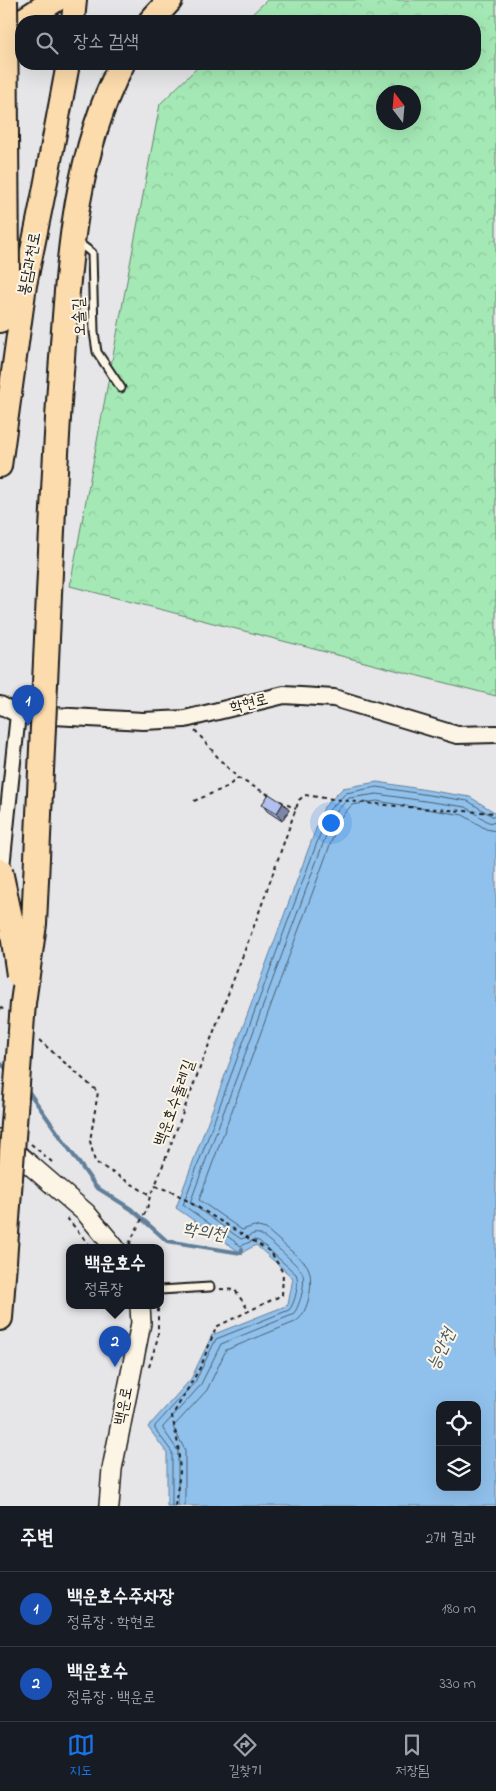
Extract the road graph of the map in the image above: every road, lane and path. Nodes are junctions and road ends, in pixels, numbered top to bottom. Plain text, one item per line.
1 (6, 0) edge
2 (55, 0) edge
3 (74, 0) edge
4 (170, 0) edge
5 (0, 4) edge
6 (32, 15) edge
7 (73, 15) edge
8 (156, 15) edge
9 (15, 26) edge
10 (0, 36) edge
11 (67, 70) edge
12 (119, 70) edge
13 (0, 178) edge
14 (16, 186) dead end
15 (80, 244) dead end
16 (0, 320) edge
17 (121, 388) dead end
18 (0, 466) edge
19 (0, 705) edge
20 (18, 714) junction
21 (185, 718) junction
22 (496, 734) edge
23 (238, 778) junction
24 (271, 796) edge
25 (279, 800) edge
26 (194, 801) dead end
27 (296, 809) junction
28 (496, 813) edge
29 (0, 871) edge
30 (0, 886) edge
31 (10, 1008) edge
32 (35, 1037) dead end
33 (0, 1139) edge
34 (156, 1186) junction
35 (150, 1195) junction
36 (65, 1216) dead end
37 (89, 1244) edge
38 (120, 1244) edge
39 (123, 1244) edge
40 (210, 1287) joint
41 (164, 1290) edge
42 (140, 1309) edge
43 (249, 1311) junction
44 (0, 1318) edge
45 (109, 1506) edge
46 (175, 1506) edge

1 - 5 highway, bridge
1 - 16 highway, bridge
2 - 6 highway
3 - 7 highway
4 - 8 highway
9 - 10 highway
11 - 18 highway, 봉담과천로
12 - 31 highway, bridge
13 - 14 lane
15 - 17 lane, 오솔길
19 - 20 street, 학현로
20 - 21 street, 학현로
20 - 30 street
21 - 22 street, 학현로
21 - 23 path
23 - 24 path
23 - 26 path
25 - 27 path
27 - 28 path, 백운호수둘레길
27 - 34 path, 백운호수둘레길
29 - 31 highway, bridge
31 - 44 highway, bridge
32 - 35 path
33 - 38 main road
34 - 35 path, 백운호수둘레길
34 - 43 path
35 - 39 path, 백운호수둘레길
36 - 37 path
40 - 41 lane
40 - 43 path
42 - 45 main road, 백운로
43 - 46 path

